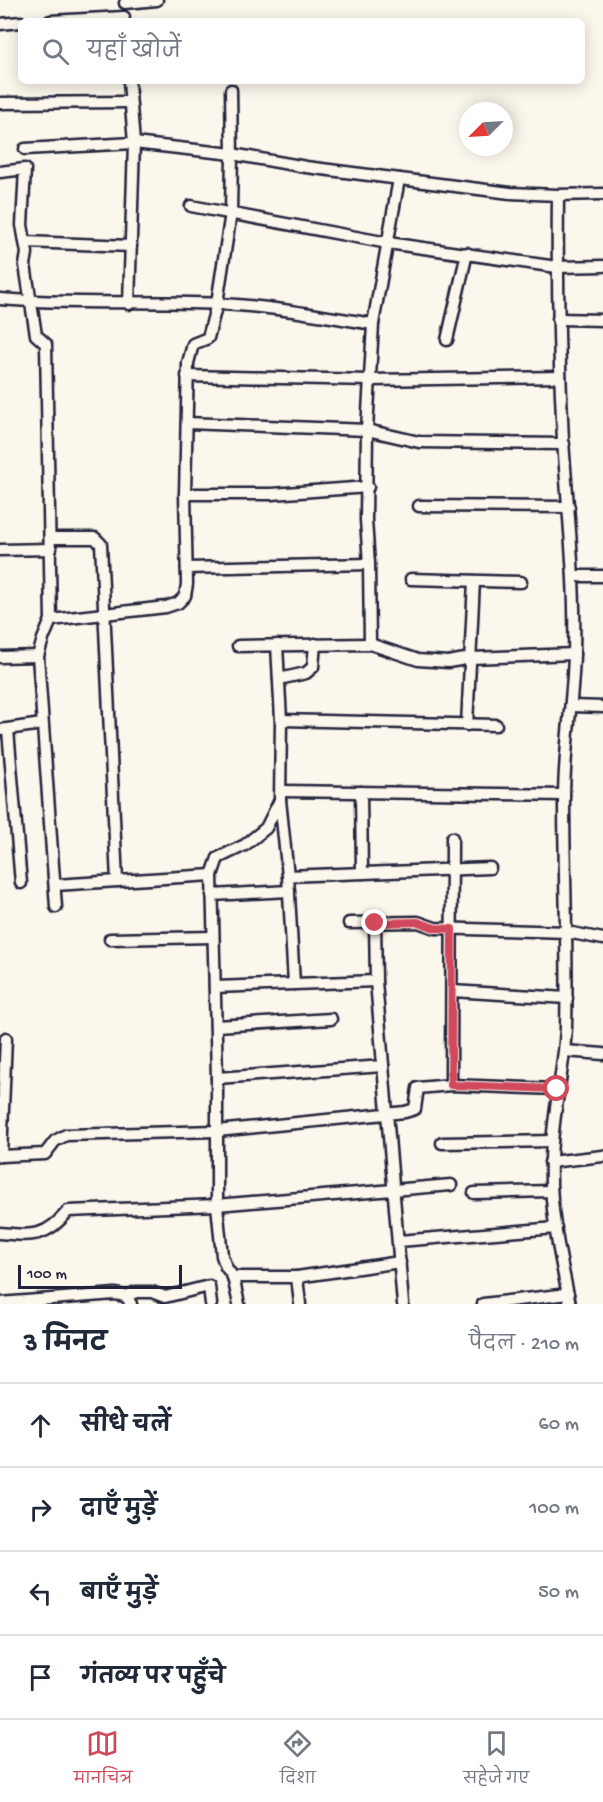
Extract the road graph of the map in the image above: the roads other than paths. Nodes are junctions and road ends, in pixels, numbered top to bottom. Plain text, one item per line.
1 (157, 0) edge
2 (125, 1) edge
3 (124, 18) edge
4 (18, 22) edge
5 (0, 24) edge
6 (129, 84) edge
7 (231, 90) dead end
8 (130, 102) junction
9 (0, 103) edge
10 (135, 143) junction
11 (25, 149) dead end
12 (232, 154) junction
13 (0, 172) edge
14 (399, 179) junction
15 (603, 194) edge
16 (558, 195) junction
17 (191, 206) dead end
18 (231, 213) junction
19 (25, 242) junction
20 (388, 243) junction
21 (131, 246) junction
22 (467, 253) junction
23 (603, 266) edge
24 (557, 267) junction
25 (0, 298) edge
26 (32, 301) junction
27 (218, 303) junction
28 (129, 304) junction
29 (558, 320) junction
30 (603, 320) edge
31 (373, 324) junction
32 (447, 340) dead end
33 (187, 376) junction
34 (560, 377) junction
35 (370, 380) junction
36 (187, 423) junction
37 (367, 430) junction
38 (564, 444) junction
39 (368, 487) junction
40 (185, 495) junction
41 (419, 506) dead end
42 (569, 507) junction
43 (51, 544) junction
44 (0, 550) edge
45 (369, 564) junction
46 (187, 568) junction
47 (574, 576) junction
48 (603, 576) edge
49 (411, 579) dead end
50 (474, 581) junction
51 (521, 582) dead end
52 (104, 613) junction
53 (51, 620) junction
54 (315, 644) junction
55 (370, 644) junction
56 (277, 645) junction
57 (238, 646) dead end
58 (574, 654) junction
59 (38, 656) junction
60 (0, 657) edge
61 (471, 658) junction
62 (279, 679) junction
63 (572, 706) junction
64 (603, 707) edge
65 (281, 720) junction
66 (42, 724) junction
67 (467, 725) junction
68 (496, 725) dead end
69 (4, 730) edge
70 (361, 792) junction
71 (564, 795) junction
72 (280, 796) junction
73 (452, 838) dead end
74 (490, 868) dead end
75 (452, 869) junction
76 (362, 873) junction
77 (212, 875) junction
78 (288, 876) junction
79 (117, 881) junction
80 (21, 883) dead end
81 (55, 885) junction
82 (289, 891) junction
83 (212, 895) junction
84 (56, 907) dead end
85 (350, 923) dead end
86 (375, 923) junction
87 (452, 929) junction
88 (567, 932) junction
89 (213, 937) junction
90 (110, 939) dead end
91 (603, 939) edge
92 (376, 981) junction
93 (294, 984) junction
94 (215, 987) junction
95 (452, 991) junction
96 (567, 998) junction
97 (331, 1019) dead end
98 (216, 1026) junction
99 (6, 1038) dead end
100 (565, 1051) junction
101 (603, 1054) edge
102 (383, 1066) junction
103 (217, 1078) junction
104 (451, 1085) junction
105 (557, 1089) junction
106 (387, 1113) junction
107 (217, 1131) junction
108 (552, 1141) junction
109 (442, 1143) dead end
110 (1, 1156) edge
111 (603, 1156) edge
112 (550, 1162) junction
113 (451, 1185) dead end
114 (393, 1189) junction
115 (551, 1191) junction
116 (474, 1193) dead end
117 (217, 1205) junction
118 (556, 1228) junction
119 (0, 1233) edge
120 (399, 1241) junction
121 (400, 1262) junction
122 (233, 1277) junction
123 (297, 1277) junction
124 (569, 1299) edge
125 (128, 1300) edge
126 (0, 1303) edge
127 (211, 1304) edge
128 (239, 1304) edge
129 (300, 1304) edge
130 (403, 1304) edge
131 (483, 1304) edge

1 - 2 street
2 - 3 street
4 - 5 street
6 - 8 street
7 - 12 street
8 - 9 street
8 - 10 street
10 - 11 street
10 - 12 street
10 - 21 street
12 - 14 street
12 - 18 street
13 - 19 street
14 - 16 street
14 - 20 street
15 - 16 street
16 - 24 street
17 - 18 street
18 - 20 street
18 - 27 street
19 - 21 street
19 - 26 street
20 - 22 street
20 - 31 street
21 - 28 street
22 - 24 street
22 - 32 street
23 - 24 street
24 - 29 street
25 - 26 street
26 - 28 street
26 - 43 street
27 - 28 street
27 - 31 street
27 - 33 street
29 - 30 street
29 - 34 street
31 - 35 street
33 - 35 street
33 - 36 street
34 - 35 street
34 - 38 street
35 - 37 street
36 - 37 street
36 - 40 street
37 - 38 street
37 - 39 street
38 - 42 street
39 - 40 street
39 - 45 street
40 - 46 street
41 - 42 street
42 - 47 street
43 - 44 street
43 - 52 street
43 - 53 street
45 - 46 street
45 - 55 street
46 - 52 street
47 - 48 street
47 - 58 street
49 - 50 street
50 - 51 street
50 - 61 street
52 - 53 street
52 - 79 street
53 - 59 street
54 - 55 street
54 - 56 street
54 - 62 street
55 - 61 street
56 - 57 street
56 - 62 street
58 - 61 street
58 - 63 street
59 - 60 street
59 - 66 street
61 - 67 street
62 - 65 street
63 - 64 street
63 - 71 street
65 - 67 street
65 - 72 street
66 - 69 street
66 - 81 street
67 - 68 street
69 - 80 street
70 - 71 street
70 - 72 street
70 - 76 street
71 - 88 street
72 - 77 street
72 - 78 street
73 - 75 street
74 - 75 street
75 - 76 street
75 - 87 street
76 - 78 street
77 - 79 street
77 - 83 street
78 - 82 street
79 - 81 street
81 - 84 street
82 - 83 street
82 - 93 street
83 - 89 street
85 - 86 street
86 - 87 street
86 - 92 street
87 - 88 street
87 - 95 street
88 - 91 street
88 - 96 street
89 - 90 street
89 - 94 street
92 - 93 street
92 - 102 street
93 - 94 street
94 - 98 street
95 - 96 street
95 - 104 street
96 - 100 street
97 - 98 street
98 - 103 street
99 - 110 street
100 - 101 street
100 - 105 street
102 - 103 street
102 - 106 street
103 - 107 street
104 - 105 street
104 - 106 street
105 - 108 street
106 - 107 street
106 - 114 street
107 - 110 street
107 - 117 street
108 - 109 street
108 - 112 street
111 - 112 street
112 - 115 street
113 - 114 street
114 - 117 street
114 - 120 street
115 - 116 street
115 - 118 street
117 - 119 street
117 - 122 street
118 - 120 street
118 - 124 street
120 - 121 street
121 - 123 street
121 - 130 street
122 - 123 street
122 - 128 street
123 - 129 street
124 - 131 street
125 - 126 street
125 - 127 street

